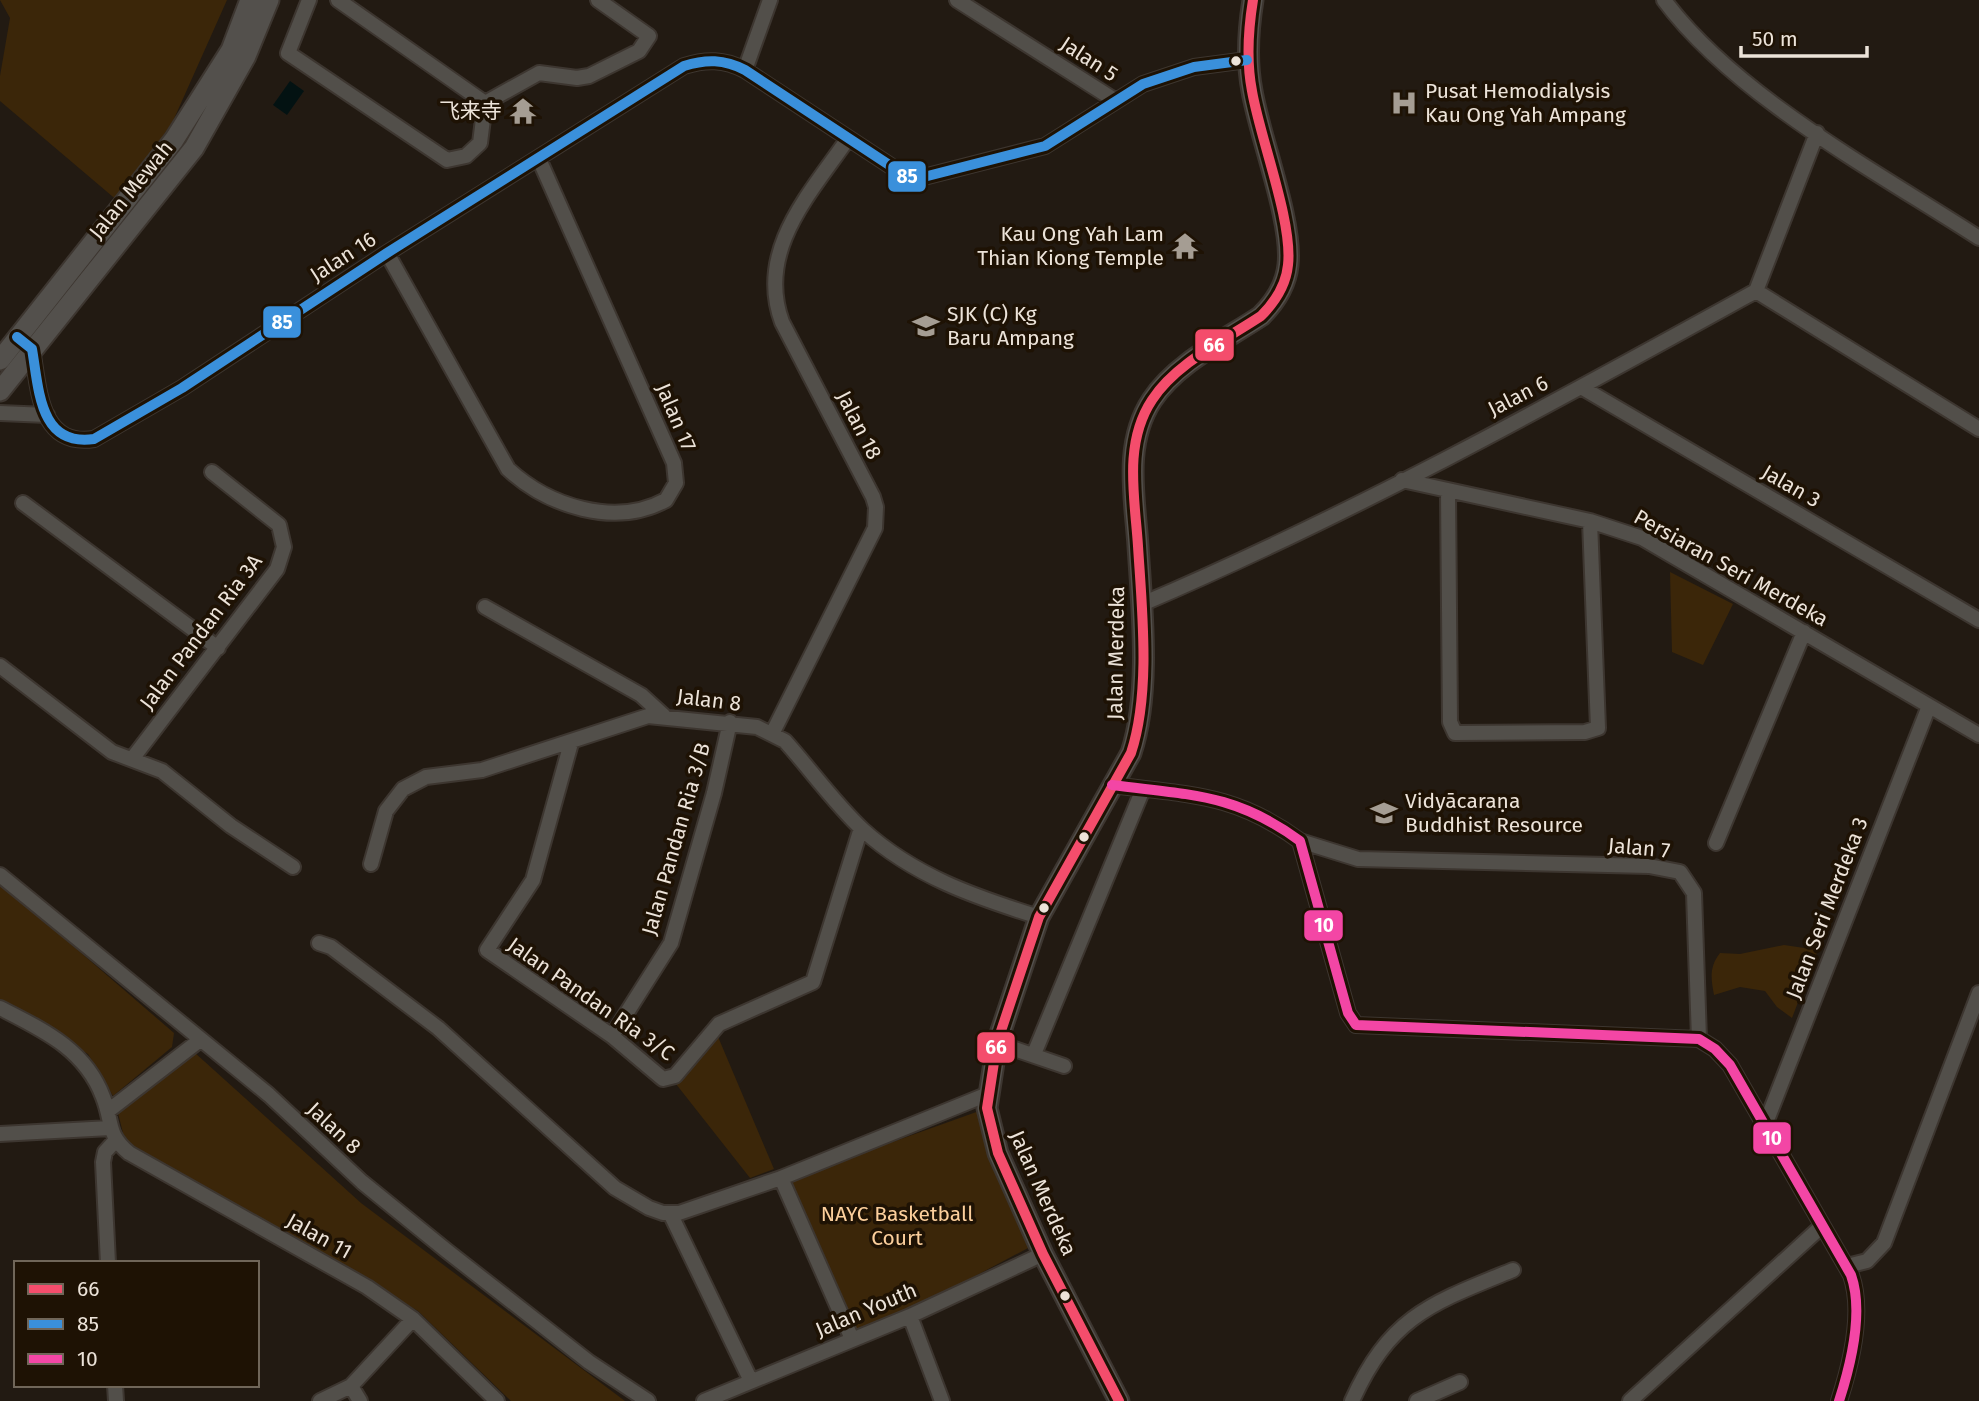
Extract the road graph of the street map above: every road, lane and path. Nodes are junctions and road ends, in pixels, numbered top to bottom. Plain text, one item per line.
1 (250, 0) edge
2 (269, 0) edge
3 (309, 0) edge
4 (338, 0) edge
5 (598, 0) edge
6 (770, 0) edge
7 (957, 0) edge
8 (1253, 0) edge
9 (1672, 3) edge
10 (1247, 60) junction
11 (745, 70) junction
12 (1116, 101) junction
13 (485, 103) junction
14 (1817, 133) junction
15 (847, 140) junction
16 (539, 159) junction
17 (1979, 238) edge
18 (387, 253) junction
19 (1756, 291) junction
20 (25, 343) junction
21 (0, 360) edge
22 (1581, 387) junction
23 (0, 391) edge
24 (0, 413) edge
25 (47, 415) junction
26 (1979, 429) edge
27 (212, 472) dead end
28 (1402, 480) junction
29 (1448, 491) junction
30 (23, 503) dead end
31 (1590, 521) junction
32 (1142, 604) junction
33 (485, 607) dead end
34 (1979, 620) edge
35 (1804, 632) junction
36 (218, 648) junction
37 (0, 666) edge
38 (1929, 706) junction
39 (664, 716) junction
40 (730, 722) junction
41 (772, 732) junction
42 (1979, 735) edge
43 (571, 743) junction
44 (132, 759) junction
45 (1112, 785) junction
46 (1143, 789) junction
47 (861, 828) junction
48 (1300, 841) junction
49 (1716, 843) dead end
50 (371, 864) dead end
51 (293, 867) dead end
52 (0, 875) edge
53 (1039, 917) junction
54 (319, 943) dead end
55 (1979, 993) edge
56 (0, 1008) edge
57 (612, 1035) junction
58 (1699, 1039) junction
59 (200, 1040) junction
60 (997, 1043) junction
61 (1034, 1054) junction
62 (1064, 1066) dead end
63 (988, 1094) junction
64 (108, 1111) junction
65 (1765, 1125) junction
66 (0, 1134) edge
67 (112, 1135) junction
68 (781, 1178) junction
69 (670, 1213) junction
70 (1822, 1226) junction
71 (1043, 1254) junction
72 (108, 1261) edge
73 (1847, 1266) junction
74 (1513, 1270) dead end
75 (910, 1315) junction
76 (413, 1320) junction
77 (852, 1339) junction
78 (751, 1381) junction
79 (1460, 1382) dead end
80 (351, 1386) junction
81 (320, 1401) edge
82 (360, 1401) edge
83 (497, 1401) edge
84 (648, 1401) edge
85 (704, 1401) edge
86 (943, 1401) edge
87 (1119, 1401) edge
88 (1352, 1401) edge
89 (1418, 1401) edge
90 (1630, 1401) edge
91 (1839, 1401) edge

1 - 20 street, Jalan Mewah
2 - 20 street, Jalan Mewah
3 - 13 street
4 - 13 street
5 - 13 street
6 - 11 street
7 - 12 street, Jalan 5
8 - 10 street, Jalan Merdeka
9 - 14 street
10 - 12 street, Jalan 5
10 - 32 street, Jalan Merdeka
11 - 15 street
11 - 16 street, Jalan 16
12 - 15 street
14 - 17 street
14 - 19 street
15 - 41 street, Jalan 18
16 - 18 street, Jalan 16
16 - 18 street, Jalan 17
18 - 25 street, Jalan 16
19 - 22 street, Jalan 6
19 - 26 street
20 - 21 street, Jalan Mewah
20 - 23 street, Jalan Mewah
20 - 25 street
22 - 28 street, Jalan 6
22 - 34 street, Jalan 3
24 - 25 street
27 - 36 street, Jalan Pandan Ria 3A
28 - 29 street, Persiaran Seri Merdeka
28 - 32 street, Jalan 6
29 - 31 street, Persiaran Seri Merdeka
29 - 31 street
30 - 36 street
31 - 35 street, Persiaran Seri Merdeka
32 - 45 street, Jalan Merdeka
33 - 39 street
35 - 38 street, Persiaran Seri Merdeka
35 - 49 street
36 - 44 street, Jalan Pandan Ria 3A
37 - 44 street
38 - 42 street, Persiaran Seri Merdeka
38 - 65 street, Jalan Seri Merdeka 3
39 - 40 street, Jalan 8
39 - 43 street, Jalan 8
40 - 41 street, Jalan 8
40 - 57 street, Jalan Pandan Ria 3/B
41 - 47 street, Jalan 8
43 - 50 street, Jalan 8
43 - 57 street, Jalan Pandan Ria 3/C
44 - 51 street
45 - 46 street, Jalan 7
45 - 53 street, Jalan Merdeka
46 - 48 street, Jalan 7
46 - 61 street
47 - 53 street, Jalan 8
47 - 57 street, Jalan Pandan Ria 3/C
48 - 58 street
48 - 58 street, Jalan 7
52 - 59 street, Jalan 8
53 - 60 street, Jalan Merdeka
54 - 69 street
55 - 73 street
56 - 64 street
58 - 65 street
59 - 64 street
59 - 84 street, Jalan 8
60 - 61 street
60 - 63 street, Jalan Merdeka
61 - 62 street
63 - 68 street
63 - 71 street, Jalan Merdeka
64 - 67 street
65 - 70 street
66 - 67 street
67 - 72 street
67 - 76 street, Jalan 11
68 - 69 street
68 - 77 street
69 - 78 street
70 - 73 street
70 - 90 street
71 - 75 street, Jalan Youth
71 - 87 street, Jalan Merdeka
73 - 91 street
74 - 88 street
75 - 77 street, Jalan Youth
75 - 86 street
76 - 80 street
76 - 83 street, Jalan 11
77 - 78 street, Jalan Youth
78 - 85 street, Jalan Youth
79 - 89 street
80 - 81 street
80 - 82 street

